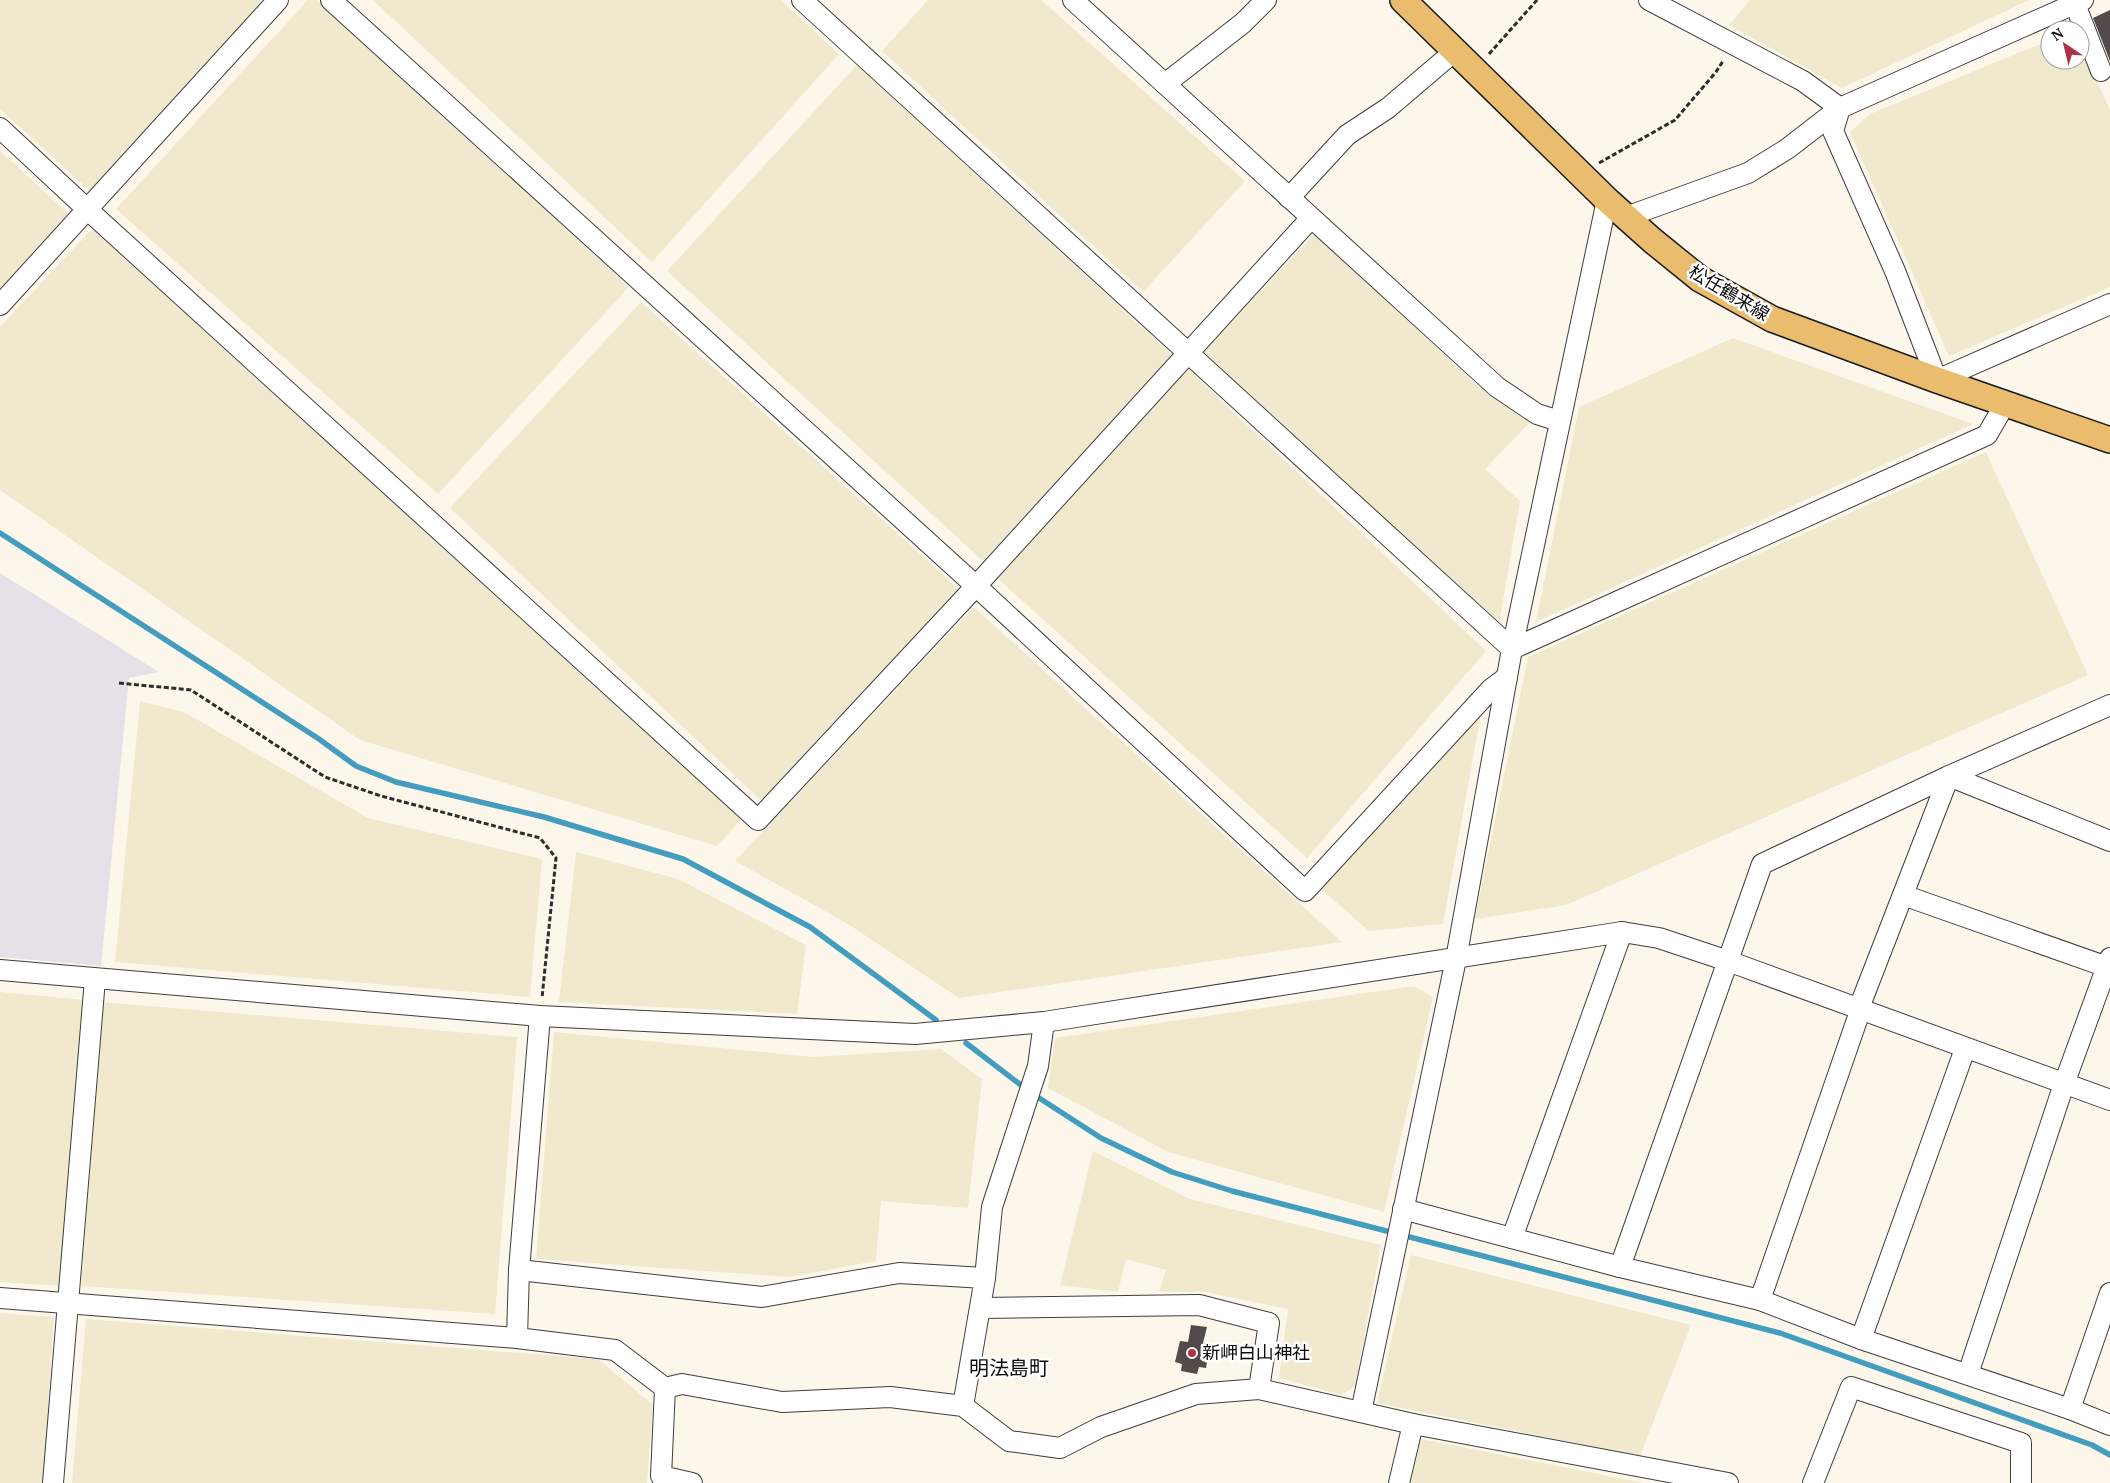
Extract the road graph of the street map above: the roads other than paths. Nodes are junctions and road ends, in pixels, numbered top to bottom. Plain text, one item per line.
1 (278, 0) edge
2 (331, 0) edge
3 (802, 0) edge
4 (1266, 0) edge
5 (1403, 0) edge
6 (1649, 0) edge
7 (2079, 2) edge
8 (1083, 3) edge
9 (1456, 50) junction
10 (2101, 71) dead end
11 (1165, 84) junction
12 (1840, 108) junction
13 (0, 128) edge
14 (1289, 198) junction
15 (1607, 200) junction
16 (88, 210) junction
17 (1626, 217) junction
18 (1311, 218) junction
19 (2110, 304) edge
20 (0, 305) edge
21 (1188, 353) junction
22 (1937, 380) junction
23 (2005, 404) junction
24 (1559, 421) junction
25 (2110, 440) edge
26 (976, 586) junction
27 (1512, 648) junction
28 (1507, 677) junction
29 (2110, 704) edge
30 (1949, 776) junction
31 (2110, 842) edge
32 (1903, 895) junction
33 (1622, 932) junction
34 (1456, 959) junction
35 (1728, 961) junction
36 (2109, 965) edge
37 (0, 970) edge
38 (95, 979) junction
39 (1859, 1008) junction
40 (540, 1016) junction
41 (1044, 1022) junction
42 (1965, 1049) junction
43 (2064, 1084) junction
44 (2110, 1100) edge
45 (1401, 1217) junction
46 (1512, 1238) junction
47 (1620, 1267) junction
48 (519, 1270) junction
49 (985, 1278) junction
50 (2110, 1293) edge
51 (0, 1298) edge
52 (1760, 1300) junction
53 (69, 1304) junction
54 (981, 1308) junction
55 (517, 1338) junction
56 (1861, 1339) junction
57 (1968, 1374) junction
58 (665, 1388) junction
59 (1259, 1389) junction
60 (963, 1406) junction
61 (2070, 1409) junction
62 (1360, 1412) junction
63 (1413, 1424) junction
64 (2110, 1425) edge
65 (53, 1483) edge
66 (692, 1483) edge
67 (1400, 1483) edge
68 (1728, 1483) edge
69 (1814, 1483) edge
70 (2021, 1483) edge

1 - 16 street
2 - 26 street
3 - 21 street
4 - 11 street
5 - 9 main road, 松任鶴来線
6 - 12 street
7 - 10 street
7 - 12 street
8 - 11 street
9 - 14 street
9 - 15 main road, 松任鶴来線
11 - 14 street
12 - 17 street
12 - 22 street
13 - 16 street
14 - 18 street
15 - 17 main road, 松任鶴来線
15 - 24 street
16 - 20 street
16 - 26 street
17 - 22 main road, 松任鶴来線
18 - 21 street
18 - 24 street
19 - 22 street
21 - 26 street
21 - 27 street
22 - 23 main road, 松任鶴来線
23 - 25 main road, 松任鶴来線
23 - 27 street
24 - 27 street
26 - 28 street
27 - 28 street
28 - 34 street
29 - 30 street
30 - 31 street
30 - 32 street
30 - 35 street
32 - 36 street
32 - 39 street
33 - 34 street
33 - 35 street
33 - 46 street
34 - 41 street
34 - 45 street
35 - 39 street
35 - 47 street
36 - 43 street
37 - 38 street
38 - 40 street
38 - 53 street
39 - 42 street
39 - 52 street
40 - 41 street
40 - 48 street
41 - 49 street
42 - 43 street
42 - 56 street
43 - 44 street
43 - 57 street
45 - 46 street
45 - 62 street
46 - 47 street
47 - 52 street
48 - 49 street
48 - 55 street
49 - 54 street
50 - 61 street
51 - 53 street
52 - 56 street
53 - 55 street
53 - 65 street
54 - 59 street
54 - 60 street
55 - 58 street
56 - 57 street
57 - 61 street
58 - 60 street
58 - 66 street
59 - 60 street
59 - 62 street
61 - 64 street
62 - 63 street
63 - 67 street
63 - 68 street
69 - 70 street

